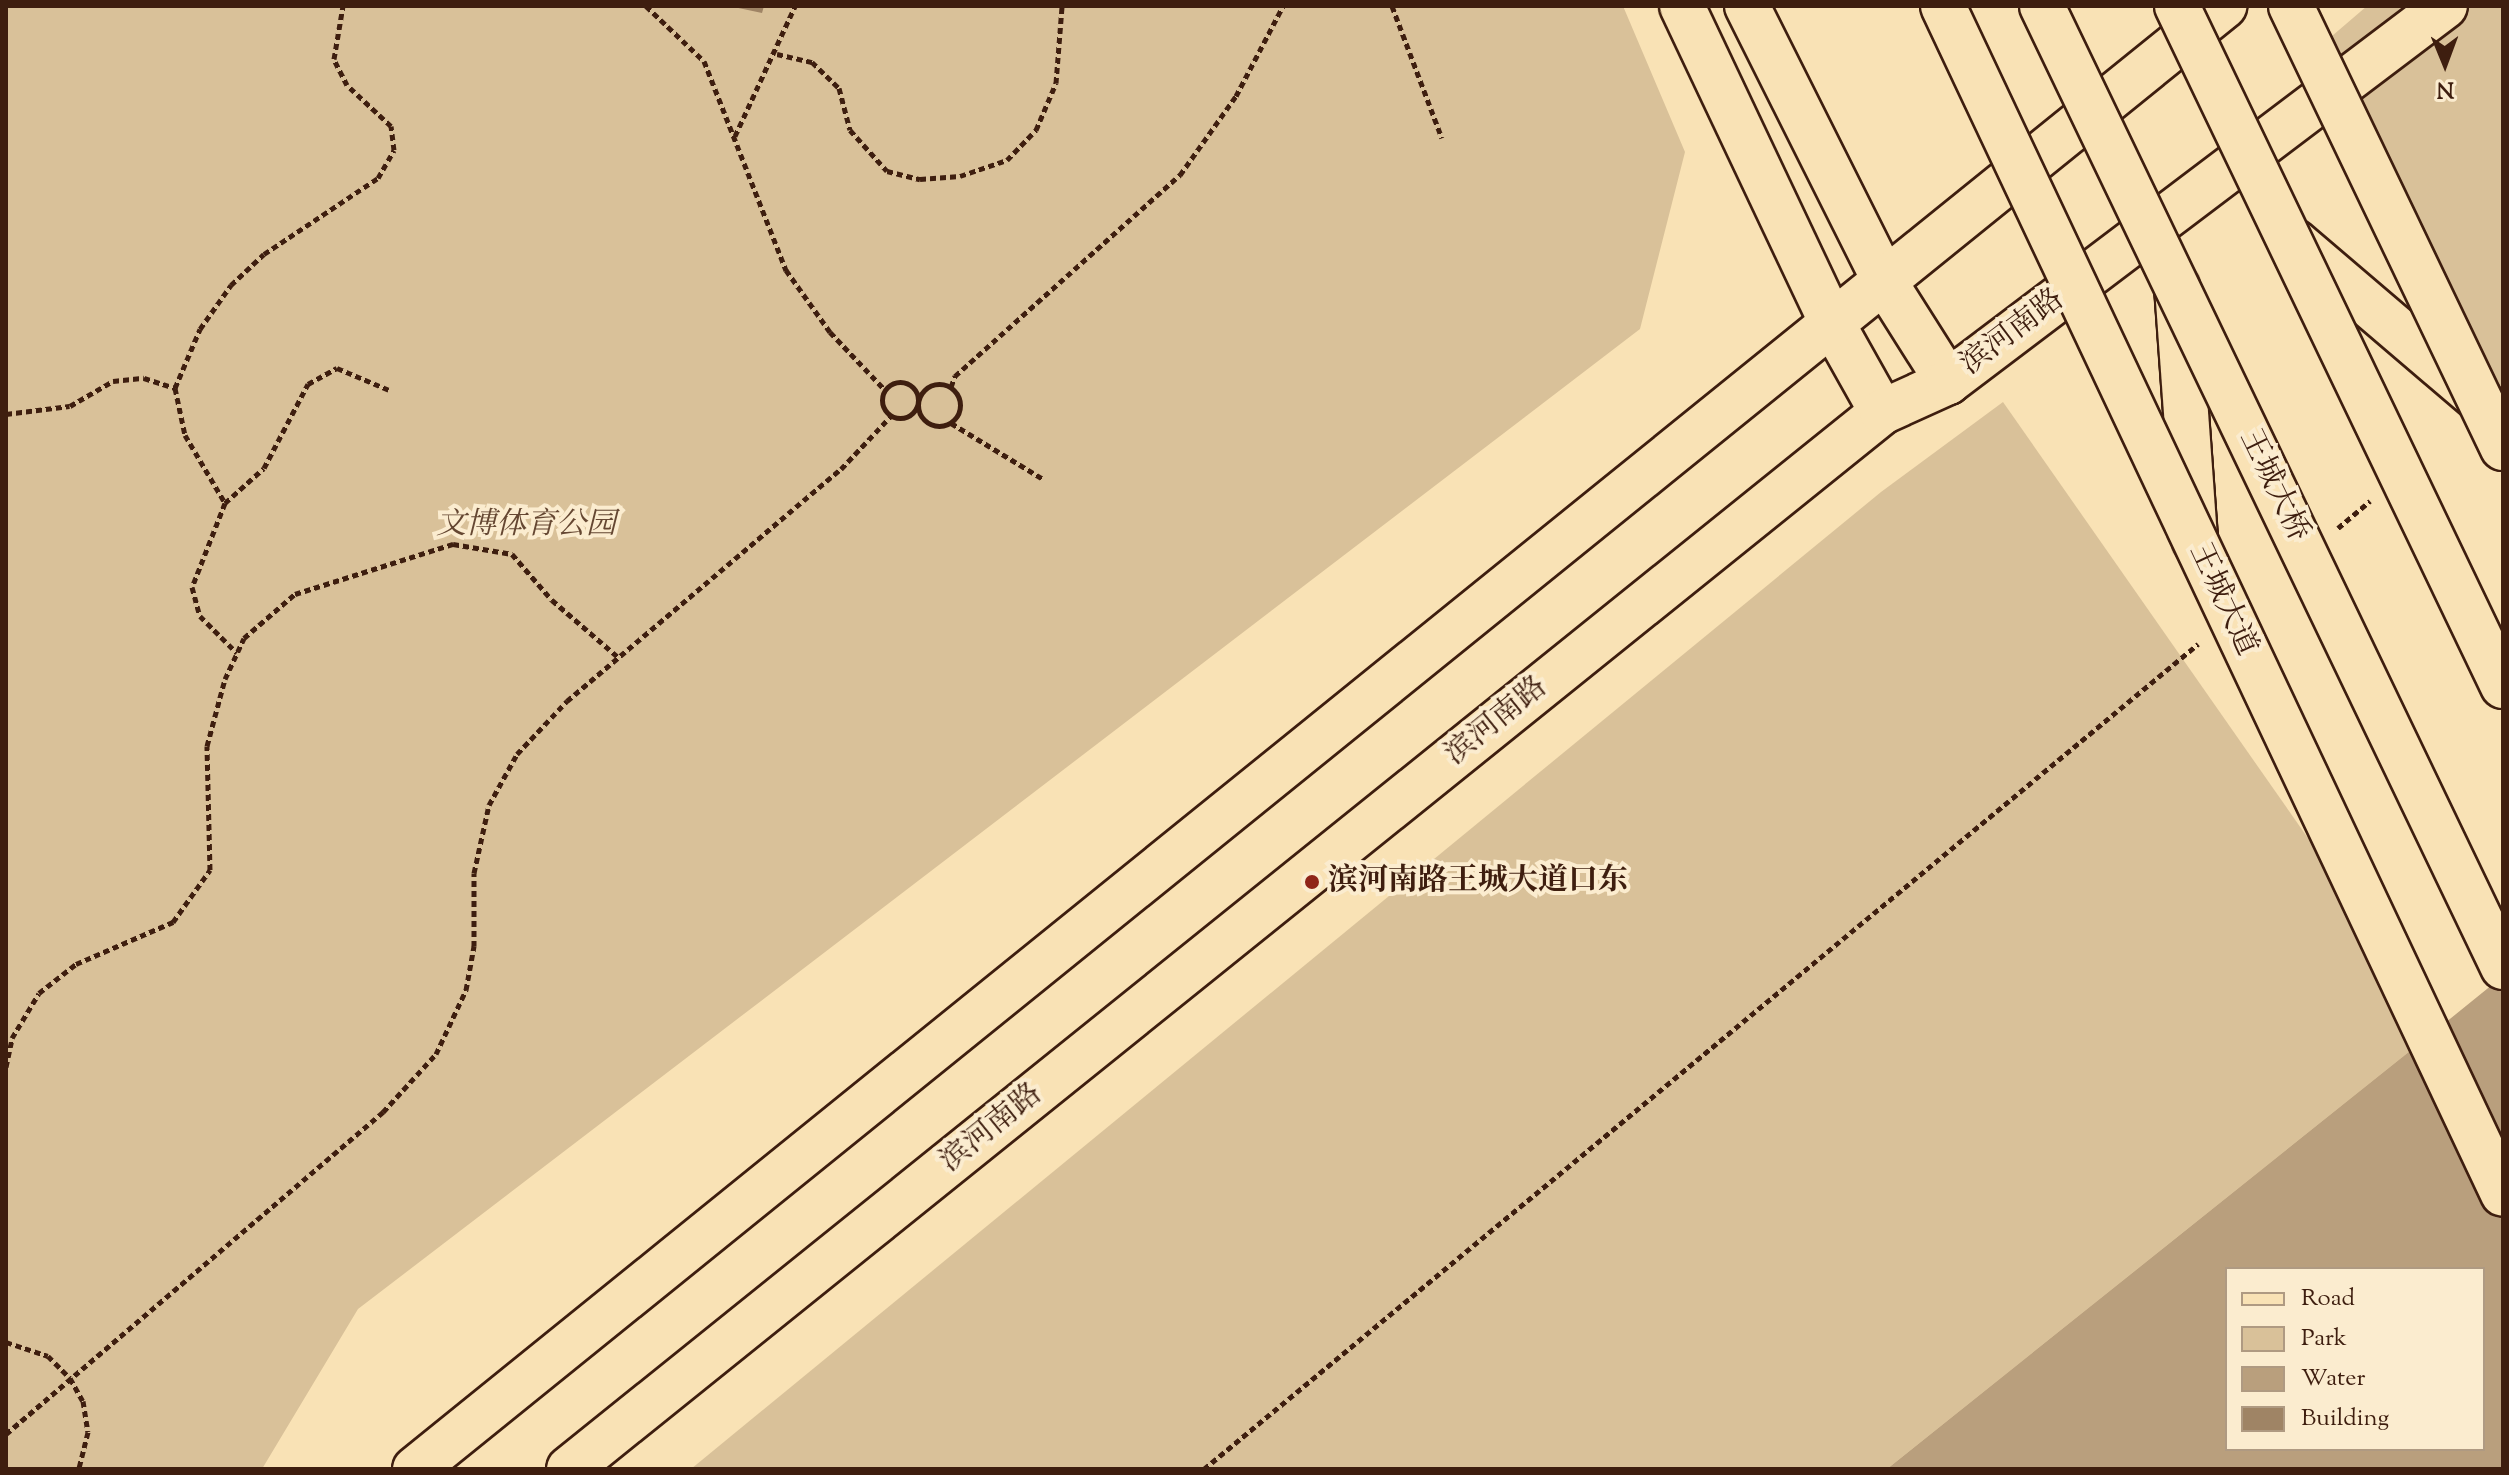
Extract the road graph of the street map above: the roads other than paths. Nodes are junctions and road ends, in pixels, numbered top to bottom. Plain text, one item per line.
1 (1682, 6) edge
2 (1747, 6) edge
3 (1943, 6) edge
4 (2042, 6) edge
5 (2177, 6) edge
6 (2224, 6) edge
7 (2291, 6) edge
8 (2445, 6) edge
9 (2295, 242) junction
10 (1886, 284) junction
11 (2177, 284) junction
12 (1832, 323) junction
13 (1948, 382) junction
14 (2480, 400) junction
15 (1882, 412) junction
16 (2503, 448) edge
17 (2195, 543) junction
18 (2503, 686) edge
19 (2503, 967) edge
20 (2503, 1194) edge
21 (415, 1469) edge
22 (569, 1469) edge

1 - 12 main road
2 - 10 main road
3 - 17 main road, 王城大道, bridge
4 - 11 main road, 王城大桥, bridge
5 - 9 main road, bridge
6 - 10 main road
7 - 14 main road, bridge
8 - 13 main road, 滨河南路
9 - 14 main road
9 - 18 main road, bridge
10 - 12 main road
10 - 13 main road
11 - 17 main road, bridge
11 - 19 main road, 王城大桥, bridge
12 - 15 main road
12 - 21 main road
13 - 15 main road, 滨河南路
14 - 16 main road, bridge
15 - 22 main road, 滨河南路
17 - 20 main road, 王城大道, bridge

